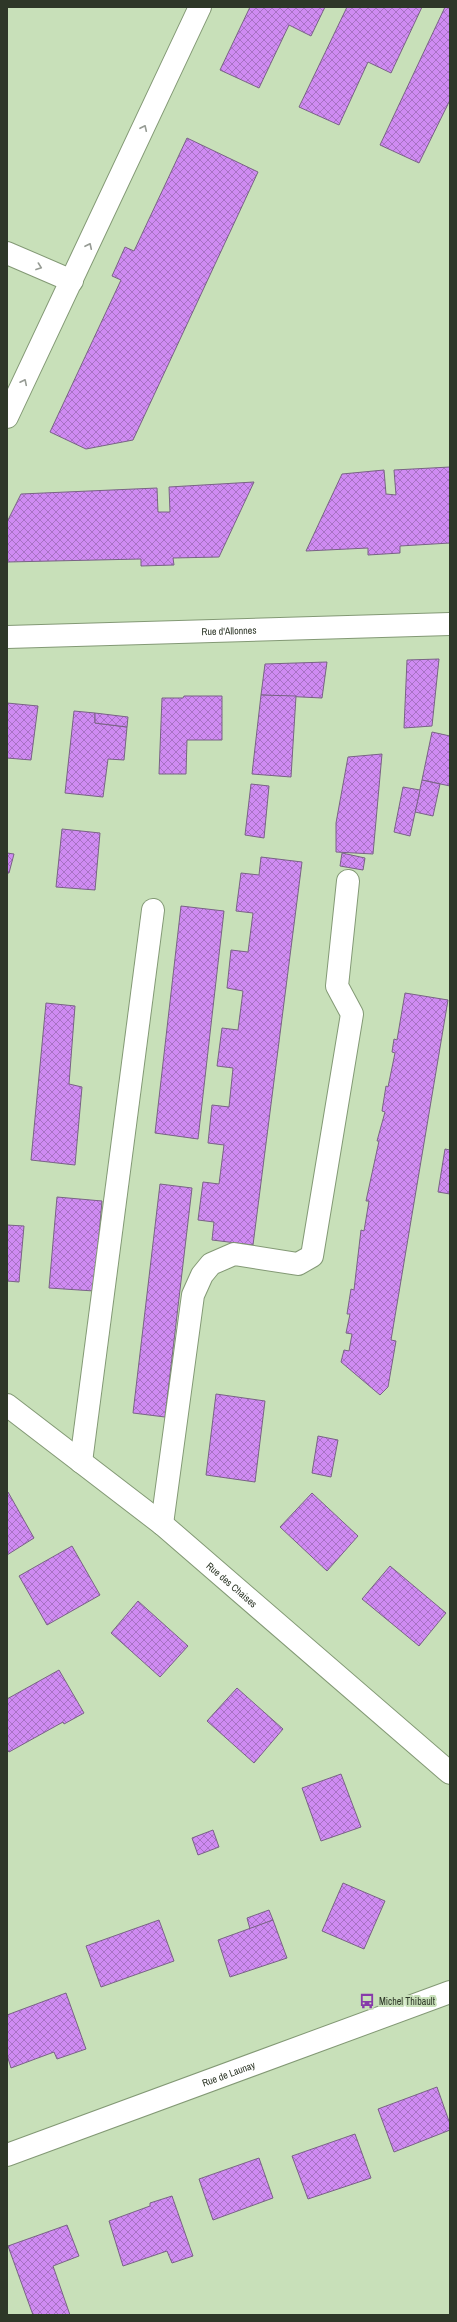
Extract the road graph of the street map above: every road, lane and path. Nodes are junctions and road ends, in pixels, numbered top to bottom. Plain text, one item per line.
1 (200, 7) edge
2 (7, 253) edge
3 (72, 281) junction
4 (7, 417) edge
5 (450, 624) edge
6 (7, 637) edge
7 (348, 881) dead end
8 (153, 910) dead end
9 (7, 1405) edge
10 (81, 1462) junction
11 (162, 1524) junction
12 (450, 1773) edge
13 (450, 1992) edge
14 (7, 2155) edge

3 -> 1 street
2 -> 3 street
4 -> 3 street
5 - 6 street, Rue d'Allonnes
7 - 11 street
8 - 10 street
9 - 10 street, Rue des Chaises
10 - 11 street, Rue des Chaises
11 - 12 street, Rue des Chaises
13 - 14 street, Rue de Launay

